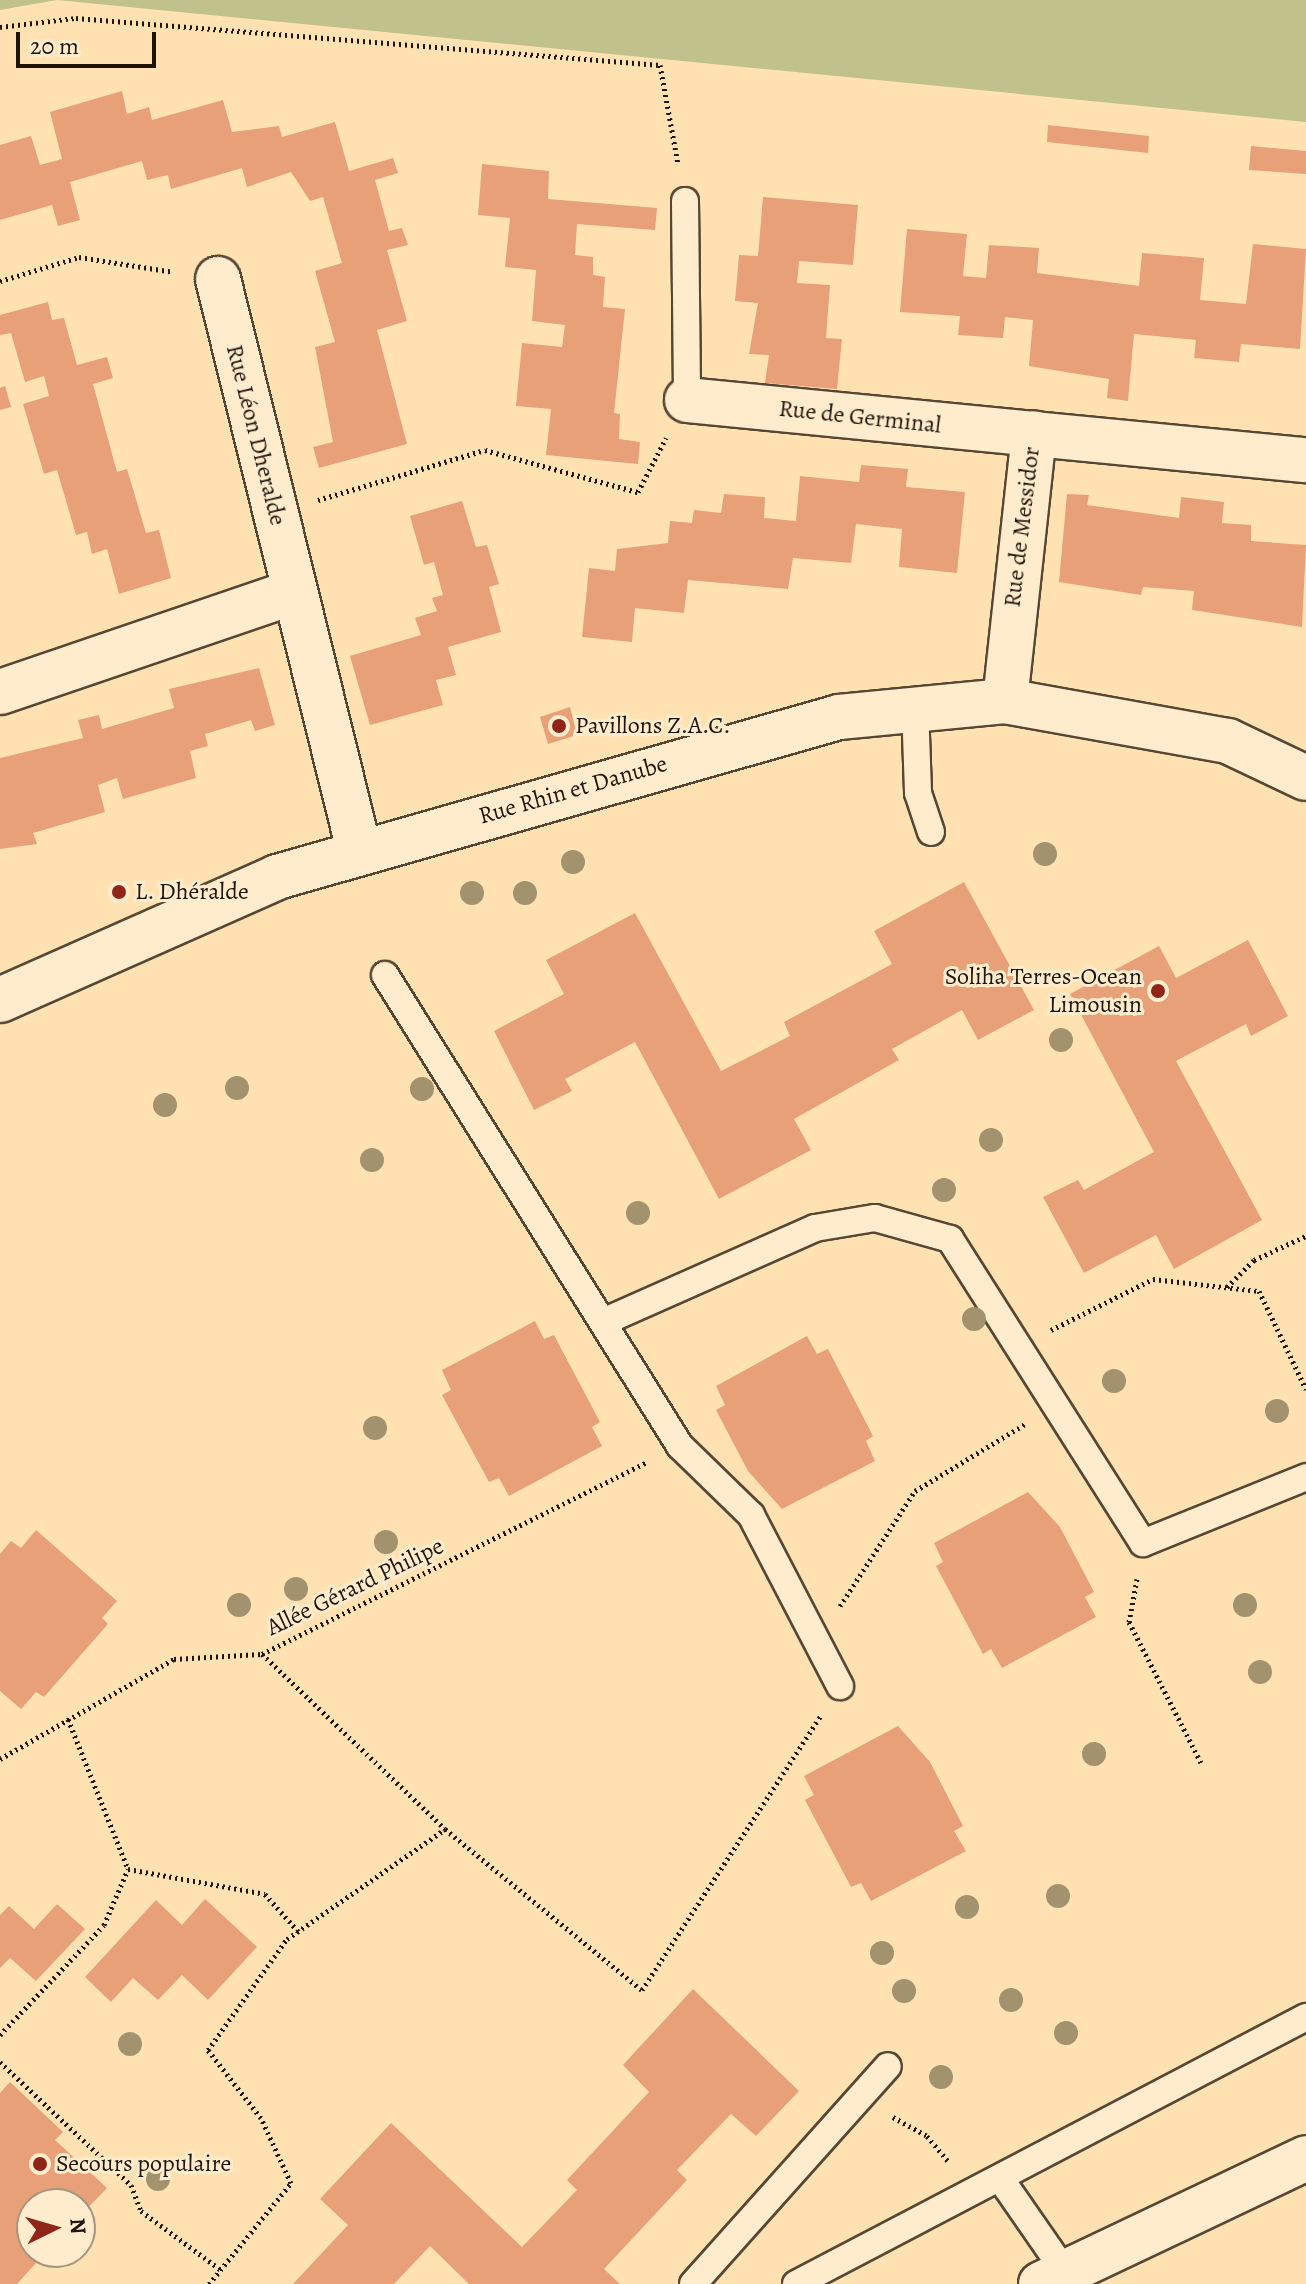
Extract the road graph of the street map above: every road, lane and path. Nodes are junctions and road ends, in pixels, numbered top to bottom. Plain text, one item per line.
1 (0, 27) edge
2 (685, 201) joint
3 (218, 279) joint
4 (0, 281) edge
5 (687, 400) junction
6 (1034, 434) junction
7 (1306, 460) edge
8 (275, 513) junction
9 (294, 592) junction
10 (0, 692) edge
11 (1005, 701) junction
12 (915, 706) junction
13 (1306, 778) edge
14 (931, 832) dead end
15 (359, 850) junction
16 (385, 975) dead end
17 (0, 1000) edge
18 (1306, 1236) edge
19 (1226, 1287) junction
20 (603, 1322) junction
21 (1018, 1346) junction
22 (1306, 1389) edge
23 (1055, 1405) junction
24 (680, 1446) junction
25 (1306, 1477) edge
26 (1143, 1543) junction
27 (816, 1639) junction
28 (262, 1654) junction
29 (840, 1686) joint
30 (68, 1719) junction
31 (0, 1759) edge
32 (1201, 1763) dead end
33 (445, 1829) junction
34 (128, 1869) junction
35 (298, 1931) junction
36 (1306, 2017) edge
37 (0, 2035) edge
38 (0, 2062) edge
39 (888, 2066) dead end
40 (863, 2097) junction
41 (1306, 2158) edge
42 (1000, 2178) junction
43 (978, 2194) junction
44 (221, 2270) junction
45 (1053, 2278) edge
46 (209, 2284) edge
47 (693, 2284) edge
48 (796, 2284) edge

1 - 2 path
2 - 5 lane
3 - 4 path
3 - 8 street, Rue Léon Dheralde
5 - 6 street, Rue de Germinal
5 - 8 path
6 - 7 street, Rue de Messidor
6 - 11 street, Rue de Messidor
8 - 9 street, Rue Léon Dheralde
9 - 10 street
9 - 15 street, Rue Léon Dheralde
11 - 12 street, Rue Rhin et Danube
11 - 13 street, Rue Rhin et Danube
12 - 14 lane
12 - 15 street, Rue Rhin et Danube
15 - 17 street, Rue Rhin et Danube
16 - 20 lane
18 - 19 path
19 - 21 path
19 - 22 path
20 - 21 lane
20 - 24 lane
21 - 23 lane
23 - 26 lane
23 - 27 path
24 - 27 lane
24 - 28 path, Allée Gérard Philipe
25 - 26 lane
26 - 32 path
27 - 29 lane
28 - 30 path, Allée Gérard Philipe
28 - 33 path
29 - 33 path
30 - 31 path, Allée Gérard Philipe
30 - 34 path
33 - 35 path
34 - 35 path
34 - 37 path
35 - 44 path
36 - 42 lane
38 - 44 path
39 - 40 lane
40 - 43 path
40 - 47 lane
41 - 45 street
42 - 43 lane
42 - 45 lane
43 - 48 lane
44 - 46 path

